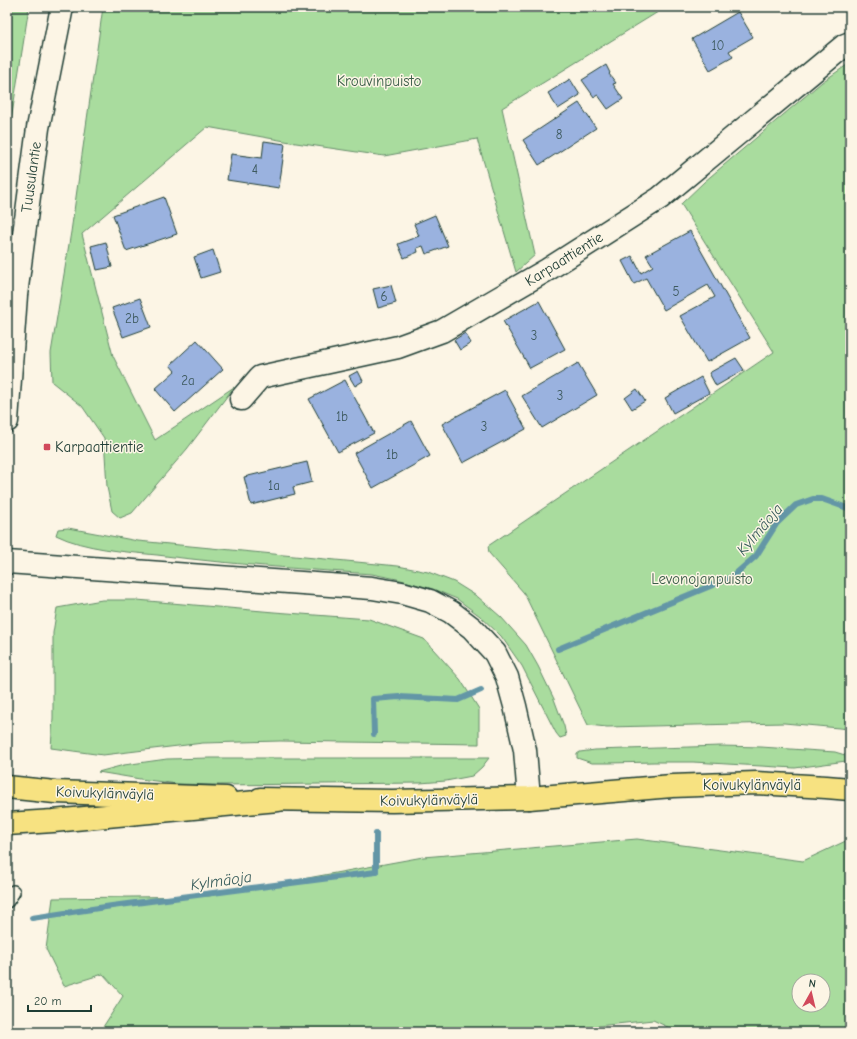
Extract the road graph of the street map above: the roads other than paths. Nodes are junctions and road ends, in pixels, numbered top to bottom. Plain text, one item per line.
1 (62, 7) edge
2 (850, 43) edge
3 (241, 399) dead end
4 (7, 421) edge
5 (7, 562) edge
6 (7, 788) edge
7 (850, 789) edge
8 (529, 798) junction
9 (278, 800) junction
10 (7, 824) edge

1 - 4 main road, Tuusulantie
2 - 3 main road, Karpaattientie
5 - 8 main road
6 - 9 main road, Koivukylänväylä
7 - 8 main road, Koivukylänväylä
8 - 9 main road, Koivukylänväylä
9 - 10 main road

